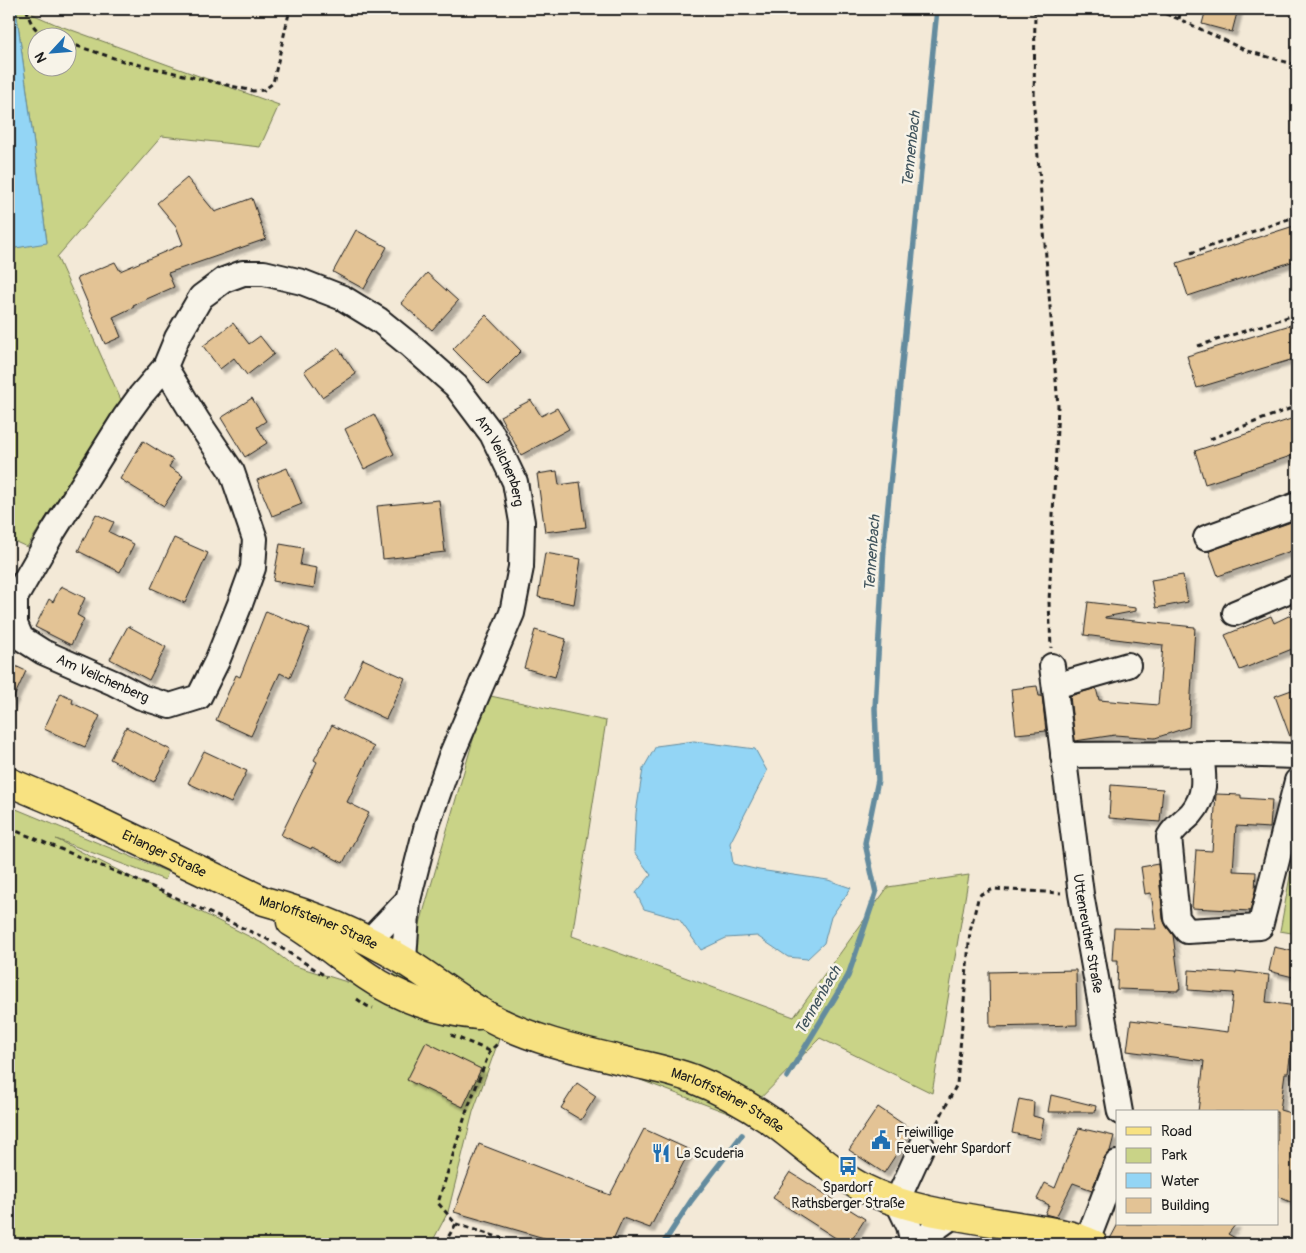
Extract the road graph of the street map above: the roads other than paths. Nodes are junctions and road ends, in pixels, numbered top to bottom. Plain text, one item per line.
1 (165, 367) junction
2 (1297, 505) edge
3 (1206, 538) dead end
4 (1297, 587) edge
5 (1235, 613) dead end
6 (1128, 665) dead end
7 (1202, 754) junction
8 (1063, 755) junction
9 (1297, 756) edge
10 (1297, 781) edge
11 (9, 782) edge
12 (408, 900) junction
13 (264, 902) junction
14 (370, 940) junction
15 (404, 960) junction
16 (364, 983) junction
17 (486, 1015) junction
18 (1120, 1110) edge
19 (922, 1146) road end
20 (1116, 1166) edge
21 (897, 1202) junction
22 (954, 1215) junction
23 (1090, 1243) edge
24 (913, 1244) edge
25 (920, 1244) edge

1 - 1 street, Am Veilchenberg
1 - 12 street, Am Veilchenberg
2 - 3 street
4 - 5 street
6 - 8 street, Uttenreuther Straße
7 - 8 street
7 - 9 street
7 - 10 street
8 - 18 street, Uttenreuther Straße
11 - 13 main road, Erlanger Straße
12 - 14 street, Am Veilchenberg
12 - 15 street, Am Veilchenberg
13 - 14 main road, Marloffsteiner Straße
13 - 16 main road, Marloffsteiner Straße
14 - 15 main road, Marloffsteiner Straße
14 - 16 main road
15 - 16 main road
15 - 17 main road, Marloffsteiner Straße
16 - 17 main road, Marloffsteiner Straße
17 - 21 main road, Marloffsteiner Straße
19 - 21 street
20 - 23 street
21 - 22 main road, Marloffsteiner Straße
21 - 24 street
22 - 23 main road
22 - 25 street

